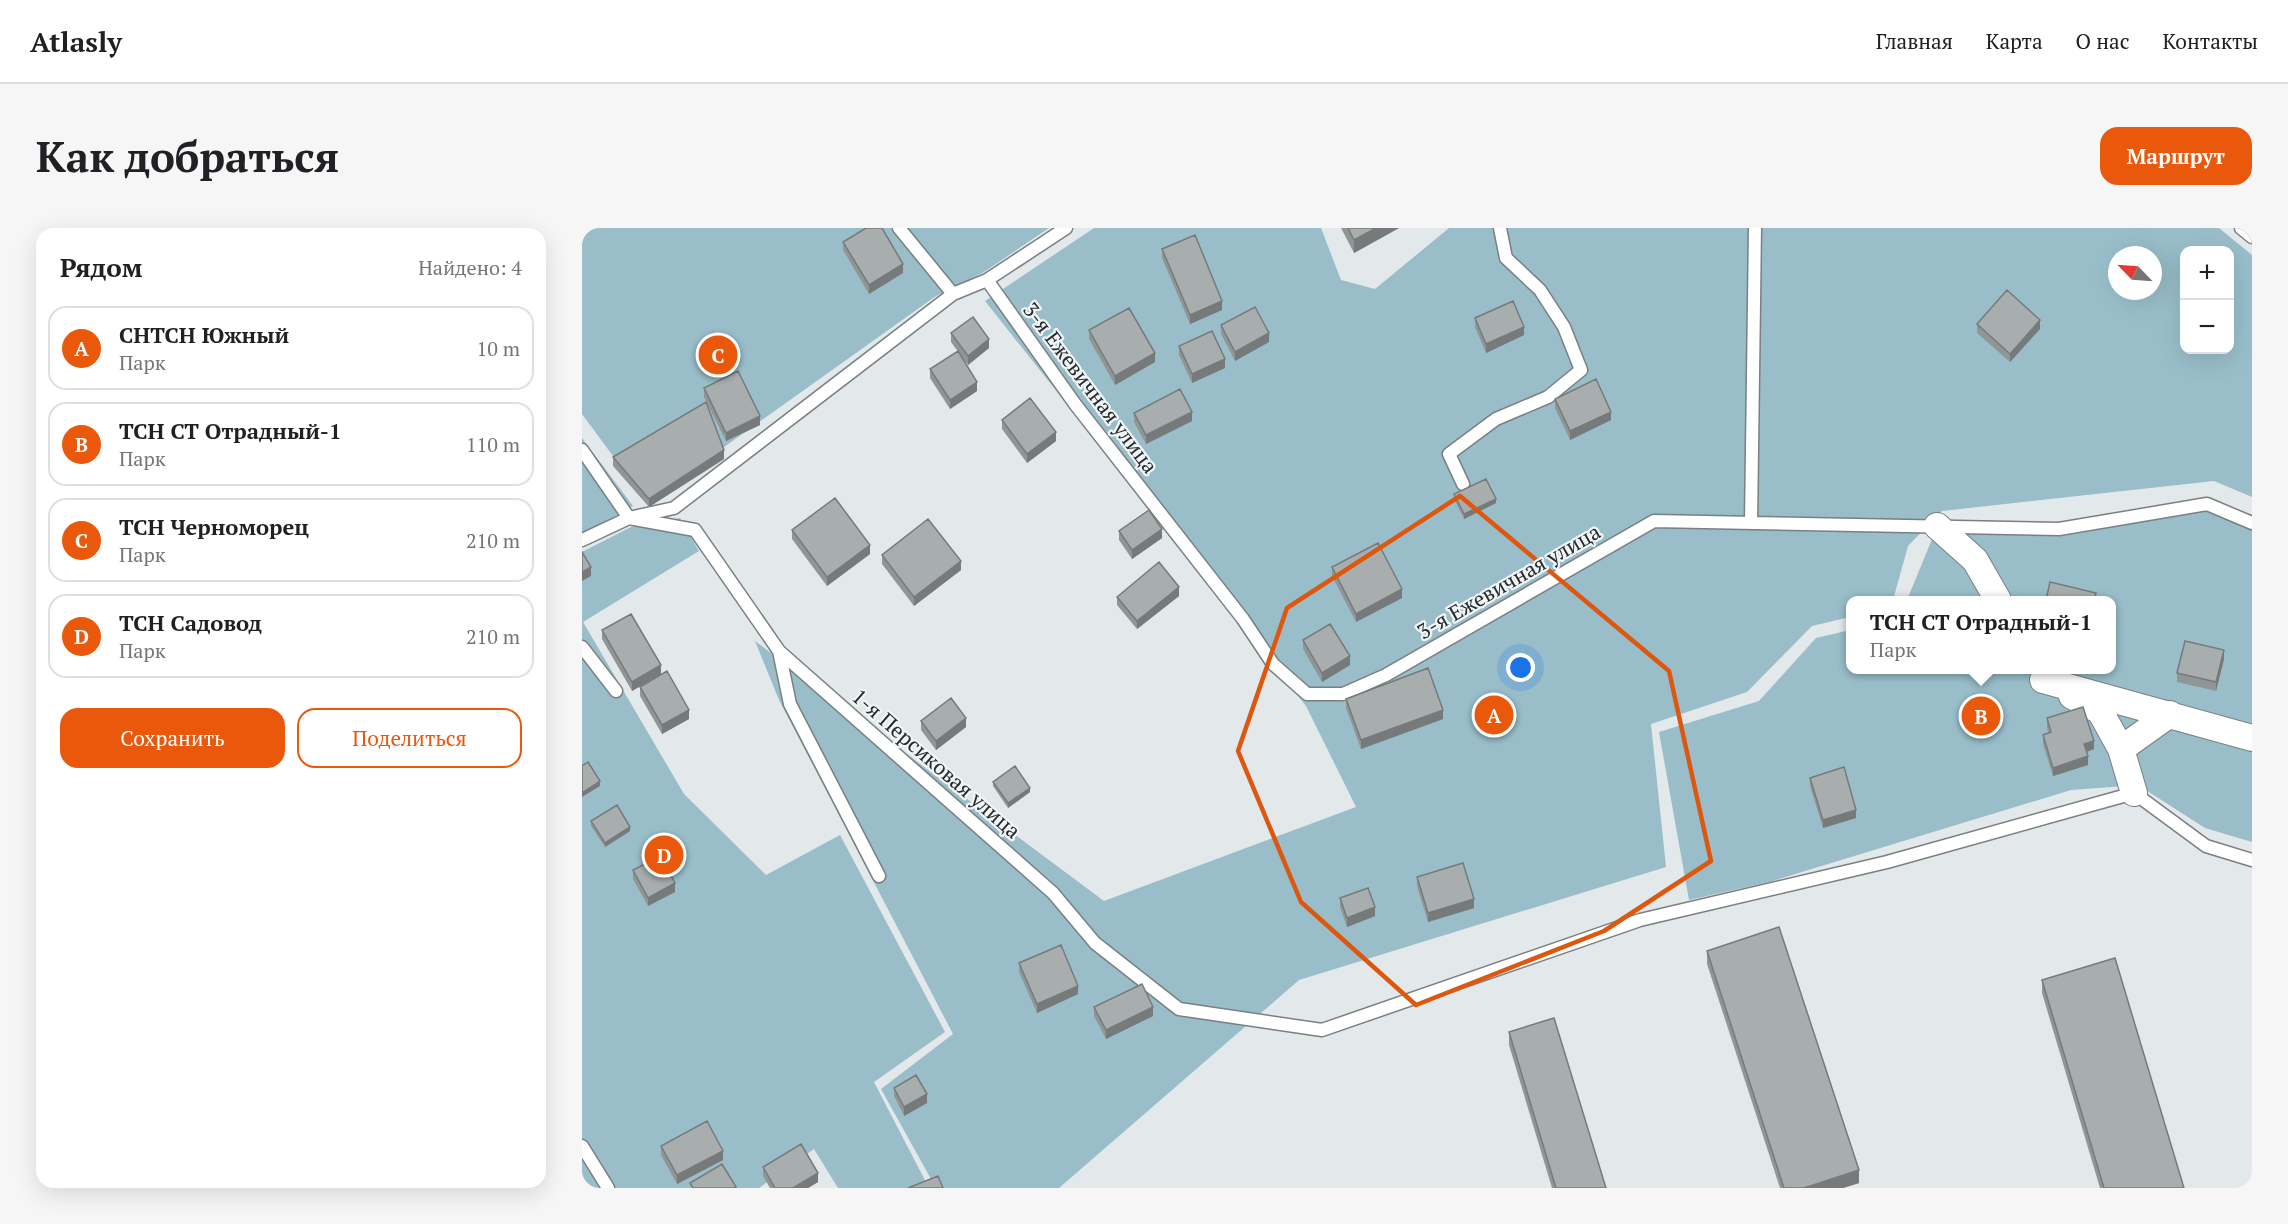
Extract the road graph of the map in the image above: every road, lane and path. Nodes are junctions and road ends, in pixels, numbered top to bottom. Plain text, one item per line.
1 (899, 228) edge
2 (1066, 228) edge
3 (1500, 228) edge
4 (1755, 228) edge
5 (2241, 228) edge
6 (2252, 237) edge
7 (987, 280) junction
8 (953, 294) junction
9 (582, 450) edge
10 (1463, 484) dead end
11 (629, 518) junction
12 (1751, 523) junction
13 (2252, 523) edge
14 (1937, 526) junction
15 (582, 540) edge
16 (1996, 596) edge
17 (582, 647) edge
18 (779, 651) junction
19 (2040, 675) edge
20 (616, 691) dead end
21 (2170, 714) junction
22 (2252, 738) edge
23 (2121, 749) junction
24 (2134, 793) junction
25 (2252, 860) edge
26 (879, 876) dead end
27 (582, 1146) edge
28 (608, 1188) edge

1 - 8 lane
2 - 7 lane
3 - 10 lane
4 - 12 lane
5 - 6 lane
7 - 8 lane
7 - 12 lane, 3-я Ежевичная улица
8 - 11 lane
9 - 11 lane
11 - 15 lane
11 - 18 lane, 1-я Персиковая улица
12 - 14 lane, 3-я Ежевичная улица
13 - 14 lane, 3-я Ежевичная улица
14 - 16 street
17 - 20 lane
18 - 24 lane, 1-я Персиковая улица
18 - 26 lane
19 - 21 street
19 - 23 street
21 - 22 street
21 - 23 street
23 - 24 street
24 - 25 lane
27 - 28 lane

